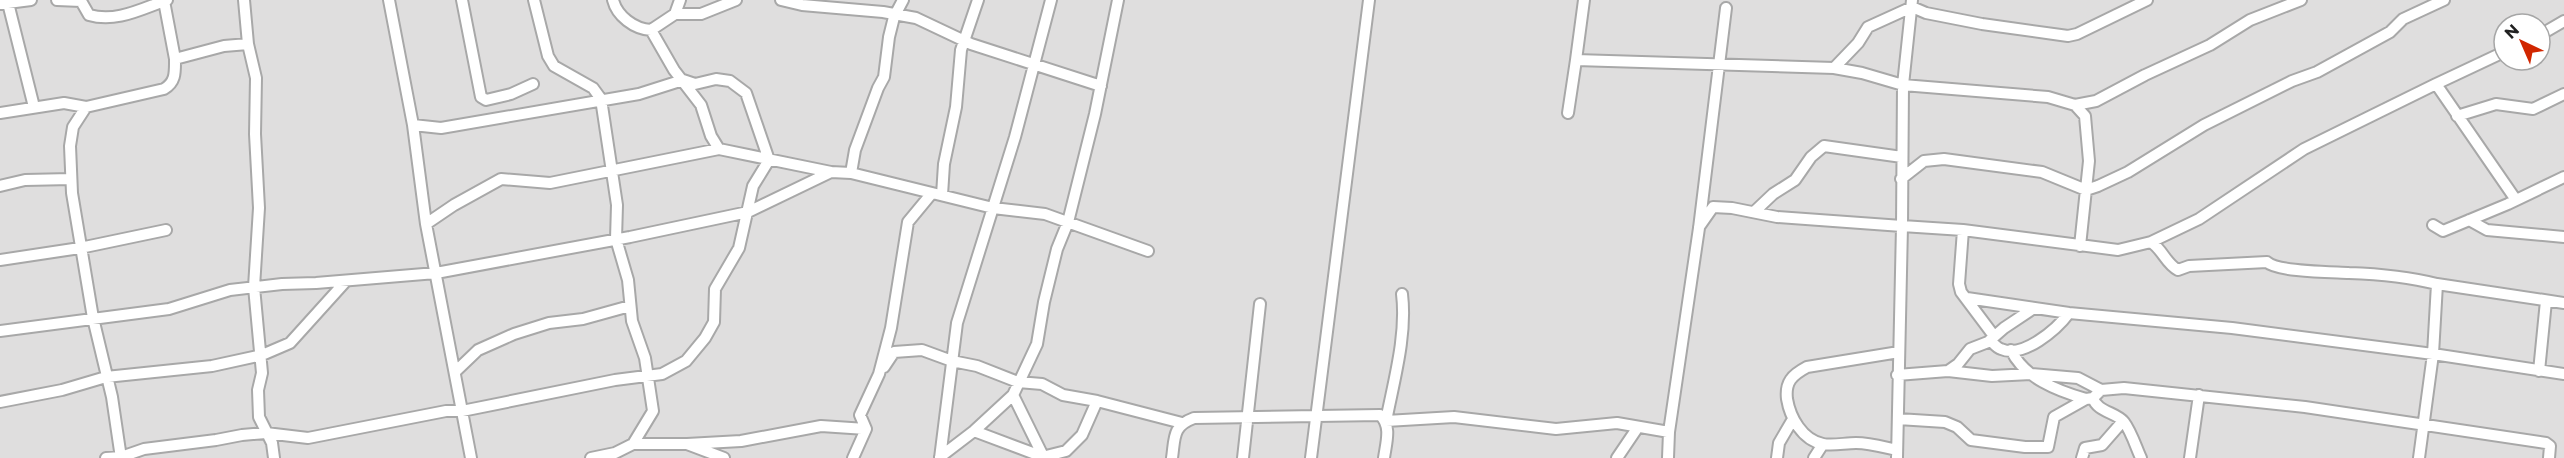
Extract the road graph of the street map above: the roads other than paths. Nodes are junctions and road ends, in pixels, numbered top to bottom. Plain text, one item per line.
1 (31, 0) edge
2 (57, 0) edge
3 (244, 0) edge
4 (388, 0) edge
5 (462, 0) edge
6 (534, 0) edge
7 (613, 0) edge
8 (680, 0) edge
9 (736, 0) edge
10 (781, 0) edge
11 (903, 0) edge
12 (978, 0) edge
13 (1051, 0) edge
14 (1118, 0) edge
15 (1369, 0) edge
16 (1584, 0) edge
17 (2147, 0) edge
18 (2301, 0) edge
19 (2444, 0) edge
20 (81, 1) edge
21 (165, 1) edge
22 (4, 3) edge
23 (1912, 4) edge
24 (1726, 8) dead end
25 (675, 14) junction
26 (896, 15) junction
27 (651, 30) junction
28 (963, 40) junction
29 (248, 44) junction
30 (2492, 58) edge
31 (176, 59) junction
32 (1576, 60) junction
33 (1034, 65) junction
34 (1718, 65) junction
35 (1834, 68) junction
36 (682, 80) junction
37 (533, 84) dead end
38 (2436, 84) junction
39 (1101, 86) junction
40 (1903, 86) junction
41 (2564, 94) edge
42 (601, 99) junction
43 (2075, 105) junction
44 (34, 107) junction
45 (86, 107) junction
46 (0, 113) edge
47 (1568, 113) dead end
48 (2457, 116) junction
49 (413, 125) junction
50 (719, 149) junction
51 (1902, 157) junction
52 (770, 160) junction
53 (612, 169) junction
54 (831, 172) junction
55 (851, 173) junction
56 (2564, 177) edge
57 (71, 179) junction
58 (1901, 179) junction
59 (0, 186) edge
60 (2086, 190) junction
61 (937, 194) junction
62 (2516, 200) junction
63 (993, 208) junction
64 (748, 212) junction
65 (1754, 212) junction
66 (2469, 220) junction
67 (1068, 222) junction
68 (426, 224) junction
69 (2433, 225) dead end
70 (1902, 226) junction
71 (1699, 228) junction
72 (166, 230) dead end
73 (1963, 230) junction
74 (2564, 237) edge
75 (616, 239) junction
76 (2151, 242) junction
77 (2080, 246) junction
78 (80, 249) junction
79 (1148, 250) dead end
80 (0, 260) edge
81 (436, 273) junction
82 (346, 281) junction
83 (2437, 284) junction
84 (254, 287) junction
85 (1402, 294) dead end
86 (1967, 298) junction
87 (2546, 301) junction
88 (2564, 303) edge
89 (1260, 304) dead end
90 (630, 306) junction
91 (2034, 308) junction
92 (2069, 313) junction
93 (93, 318) junction
94 (0, 331) edge
95 (1992, 338) junction
96 (2012, 350) junction
97 (1899, 352) junction
98 (2433, 354) junction
99 (262, 355) junction
100 (952, 361) junction
101 (2539, 370) junction
102 (1947, 371) junction
103 (455, 372) junction
104 (879, 374) junction
105 (2031, 374) junction
106 (2564, 374) edge
107 (1897, 375) junction
108 (648, 376) junction
109 (106, 377) junction
110 (1018, 382) junction
111 (1013, 395) junction
112 (2199, 395) junction
113 (2094, 396) junction
114 (1097, 401) junction
115 (0, 402) edge
116 (462, 411) junction
117 (1318, 415) junction
118 (1246, 416) junction
119 (1793, 419) junction
120 (1898, 420) junction
121 (1386, 421) junction
122 (2123, 421) junction
123 (1182, 423) junction
124 (2423, 424) junction
125 (1638, 427) junction
126 (866, 429) junction
127 (974, 431) junction
128 (1669, 432) junction
129 (266, 434) junction
130 (633, 444) junction
131 (687, 444) junction
132 (1823, 444) junction
133 (1897, 454) edge
134 (121, 457) edge
135 (1042, 457) edge
136 (106, 458) edge
137 (274, 458) edge
138 (471, 458) edge
139 (591, 458) edge
140 (724, 458) edge
141 (853, 458) edge
142 (940, 458) edge
143 (1172, 458) edge
144 (1243, 458) edge
145 (1311, 458) edge
146 (1384, 458) edge
147 (1617, 458) edge
148 (1668, 458) edge
149 (1777, 458) edge
150 (1814, 458) edge
151 (2082, 458) edge
152 (2141, 458) edge
153 (2190, 458) edge
154 (2419, 458) edge
155 (2549, 458) edge

1 - 22 street
2 - 20 street
3 - 29 street
4 - 49 street
5 - 37 street
6 - 42 street
7 - 27 street
8 - 25 street
9 - 25 street
10 - 26 street
11 - 26 street
12 - 28 street
13 - 33 street
14 - 39 street
15 - 117 street
16 - 32 street
17 - 23 street
18 - 43 street
19 - 60 street
20 - 21 street
21 - 31 street
22 - 44 street
23 - 35 street
23 - 40 street
24 - 34 street
25 - 27 street
26 - 28 street
26 - 55 street
27 - 36 street
28 - 33 street
28 - 61 street
29 - 31 street
29 - 84 street
30 - 38 street
31 - 45 street
32 - 34 street
32 - 47 street
33 - 39 street
33 - 63 street
34 - 35 street
34 - 71 street
35 - 40 street
36 - 42 street
36 - 50 street
36 - 52 street
38 - 48 street
38 - 76 street
39 - 67 street
40 - 43 street
40 - 51 street
41 - 48 street
42 - 49 street
42 - 53 street
43 - 60 street
44 - 45 street
44 - 46 street
45 - 57 street
48 - 62 street
49 - 68 street
50 - 52 street
50 - 53 street
51 - 58 street
51 - 65 street
52 - 54 street
52 - 64 street
53 - 68 street
53 - 75 street
54 - 55 street
54 - 64 street
55 - 61 street
56 - 62 street
57 - 59 street
57 - 78 street
58 - 60 street
58 - 70 street
60 - 77 street
61 - 63 street
61 - 104 street
62 - 66 street
63 - 67 street
63 - 100 street
64 - 75 street
64 - 108 street
65 - 70 street
65 - 71 street
66 - 69 street
66 - 74 street
67 - 79 street
67 - 110 street
68 - 81 street
70 - 73 street
70 - 97 street
71 - 128 street
72 - 78 street
73 - 77 street
73 - 86 street
75 - 81 street
75 - 90 street
76 - 77 street
76 - 83 street
78 - 80 street
78 - 93 street
81 - 82 street
81 - 103 street
82 - 84 street
82 - 99 street
83 - 87 street
83 - 98 street
84 - 93 street
84 - 99 street
85 - 121 street
86 - 91 street
86 - 95 street
87 - 88 street
87 - 101 street
89 - 118 street
90 - 103 street
90 - 108 street
91 - 92 street
91 - 95 street
92 - 96 street
92 - 98 street
93 - 94 street
93 - 109 street
95 - 96 street
95 - 102 street
96 - 105 street
97 - 107 street
97 - 119 street
98 - 101 street
98 - 124 street
99 - 109 street
99 - 129 street
100 - 104 street
100 - 110 street
100 - 142 street
101 - 106 street
102 - 105 street
102 - 107 street
103 - 116 street
104 - 126 street
105 - 113 street
105 - 113 street
107 - 120 street
108 - 116 street
108 - 130 street
109 - 115 street
109 - 134 street
110 - 111 street
110 - 114 street
111 - 127 street
111 - 135 street
112 - 113 street
112 - 124 street
112 - 153 street
113 - 120 street
113 - 122 street
114 - 123 street
114 - 135 street
116 - 129 street
116 - 138 street
117 - 118 street
117 - 121 street
117 - 145 street
118 - 123 street
118 - 144 street
119 - 132 street
119 - 149 street
120 - 133 street
121 - 125 street
121 - 146 street
122 - 151 street
122 - 152 street
123 - 143 street
124 - 154 street
124 - 155 street
125 - 128 street
125 - 147 street
126 - 131 street
126 - 141 street
127 - 135 street
127 - 142 street
128 - 148 street
129 - 134 street
129 - 137 street
130 - 131 street
130 - 139 street
131 - 140 street
132 - 133 street
132 - 150 street
134 - 136 street

